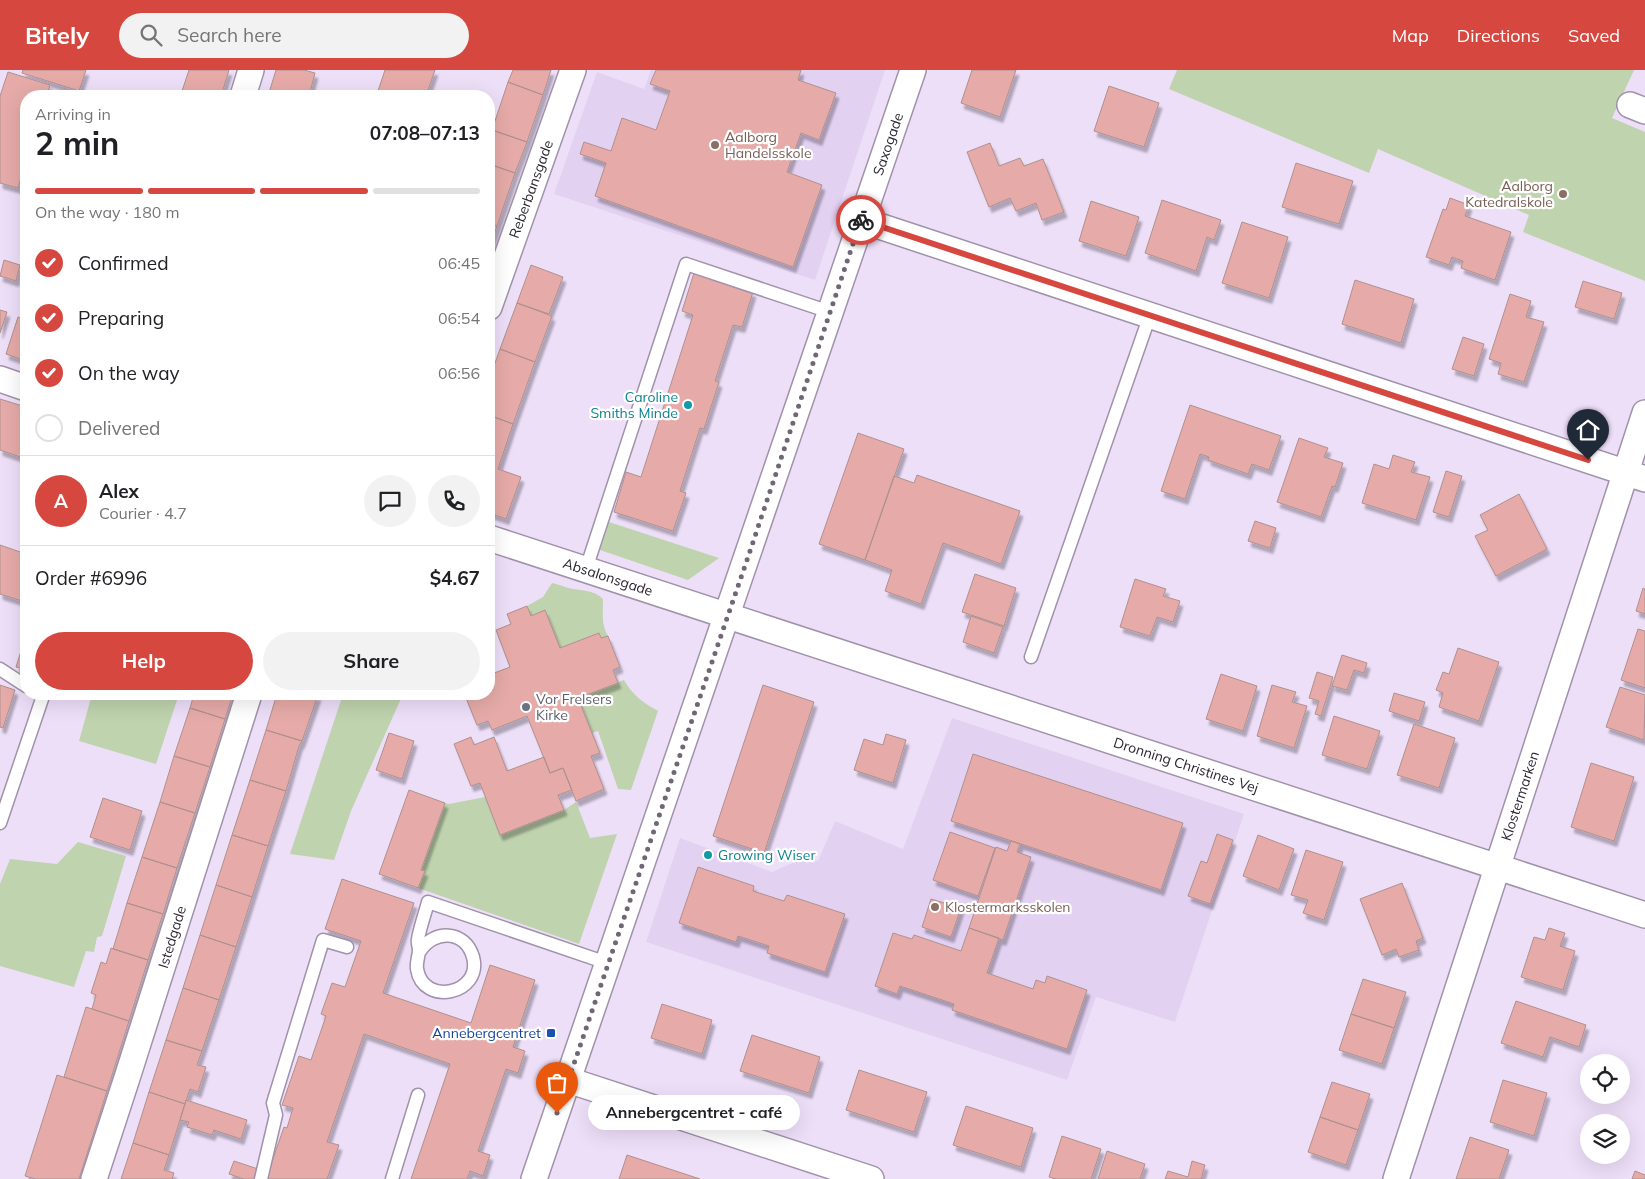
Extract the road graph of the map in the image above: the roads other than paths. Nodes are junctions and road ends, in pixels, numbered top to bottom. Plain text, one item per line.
1 (251, 70) edge
2 (574, 70) edge
3 (913, 70) edge
4 (245, 90) edge
5 (861, 220) junction
6 (495, 290) edge
7 (830, 312) junction
8 (1150, 315) junction
9 (0, 380) edge
10 (20, 386) edge
11 (1645, 413) edge
12 (1635, 476) edge
13 (495, 540) edge
14 (586, 569) junction
15 (727, 616) junction
16 (1031, 656) dead end
17 (0, 669) edge
18 (20, 682) edge
19 (42, 700) edge
20 (247, 700) edge
21 (0, 823) edge
22 (1497, 866) junction
23 (1645, 915) edge
24 (347, 947) dead end
25 (420, 951) junction
26 (607, 963) junction
27 (568, 1080) junction
28 (418, 1095) dead end
29 (94, 1179) edge
30 (261, 1179) edge
31 (392, 1179) edge
32 (534, 1179) edge
33 (871, 1179) edge
34 (1396, 1179) edge

1 - 4 street
2 - 6 street, Reberbansgade
3 - 5 street, Saxogade
5 - 7 street, Saxogade
5 - 8 street
7 - 14 lane
7 - 15 street, Saxogade
8 - 12 street
8 - 16 lane
9 - 10 street
11 - 12 street, Klostermarken
12 - 22 street, Klostermarken
13 - 14 street, Absalonsgade
14 - 15 street, Absalonsgade
15 - 22 street, Dronning Christines Vej
15 - 26 street, Saxogade
17 - 18 lane
19 - 21 lane
20 - 29 street, Istedgade
22 - 23 street, Dronning Christines Vej
22 - 34 street, Klostermarken
24 - 30 lane
25 - 25 lane
25 - 26 lane
26 - 27 street, Saxogade
27 - 32 street, Saxogade
27 - 33 street
28 - 31 lane

